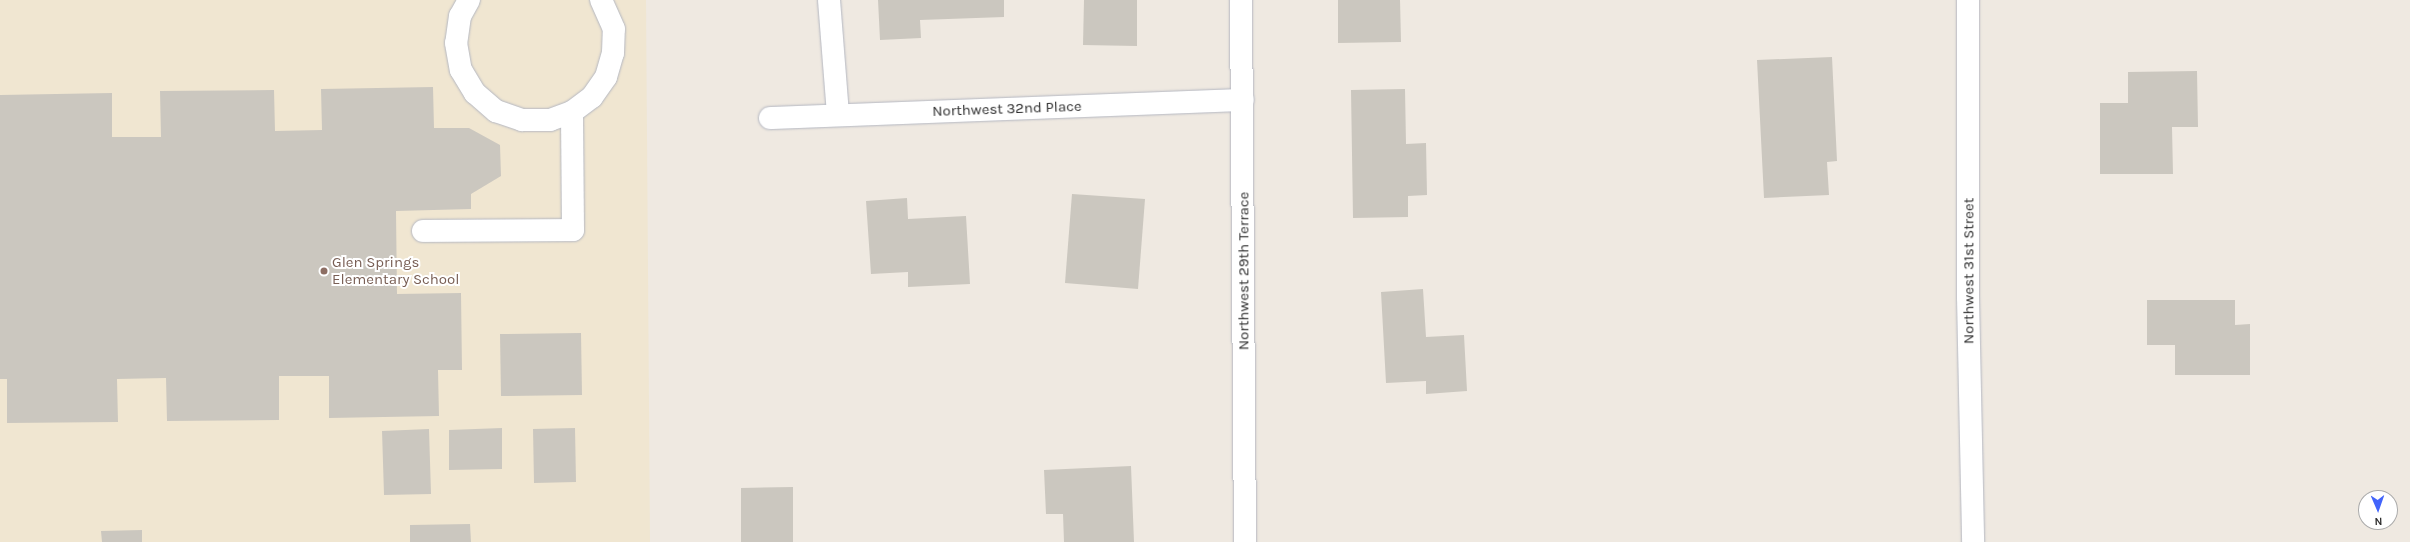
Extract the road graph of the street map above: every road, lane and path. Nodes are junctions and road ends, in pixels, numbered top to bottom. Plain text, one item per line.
1 (469, 0) edge
2 (601, 0) edge
3 (830, 0) edge
4 (1241, 0) edge
5 (1968, 0) edge
6 (1243, 100) junction
7 (572, 112) junction
8 (838, 115) junction
9 (770, 118) dead end
10 (423, 231) dead end
11 (1245, 542) edge
12 (1973, 542) edge

1 - 7 street
2 - 7 street
3 - 8 street
4 - 6 street, Northwest 29th Terrace
5 - 12 street, Northwest 31st Street
6 - 8 street, Northwest 32nd Place
6 - 11 street, Northwest 29th Terrace
7 - 10 street
8 - 9 street, Northwest 32nd Place

